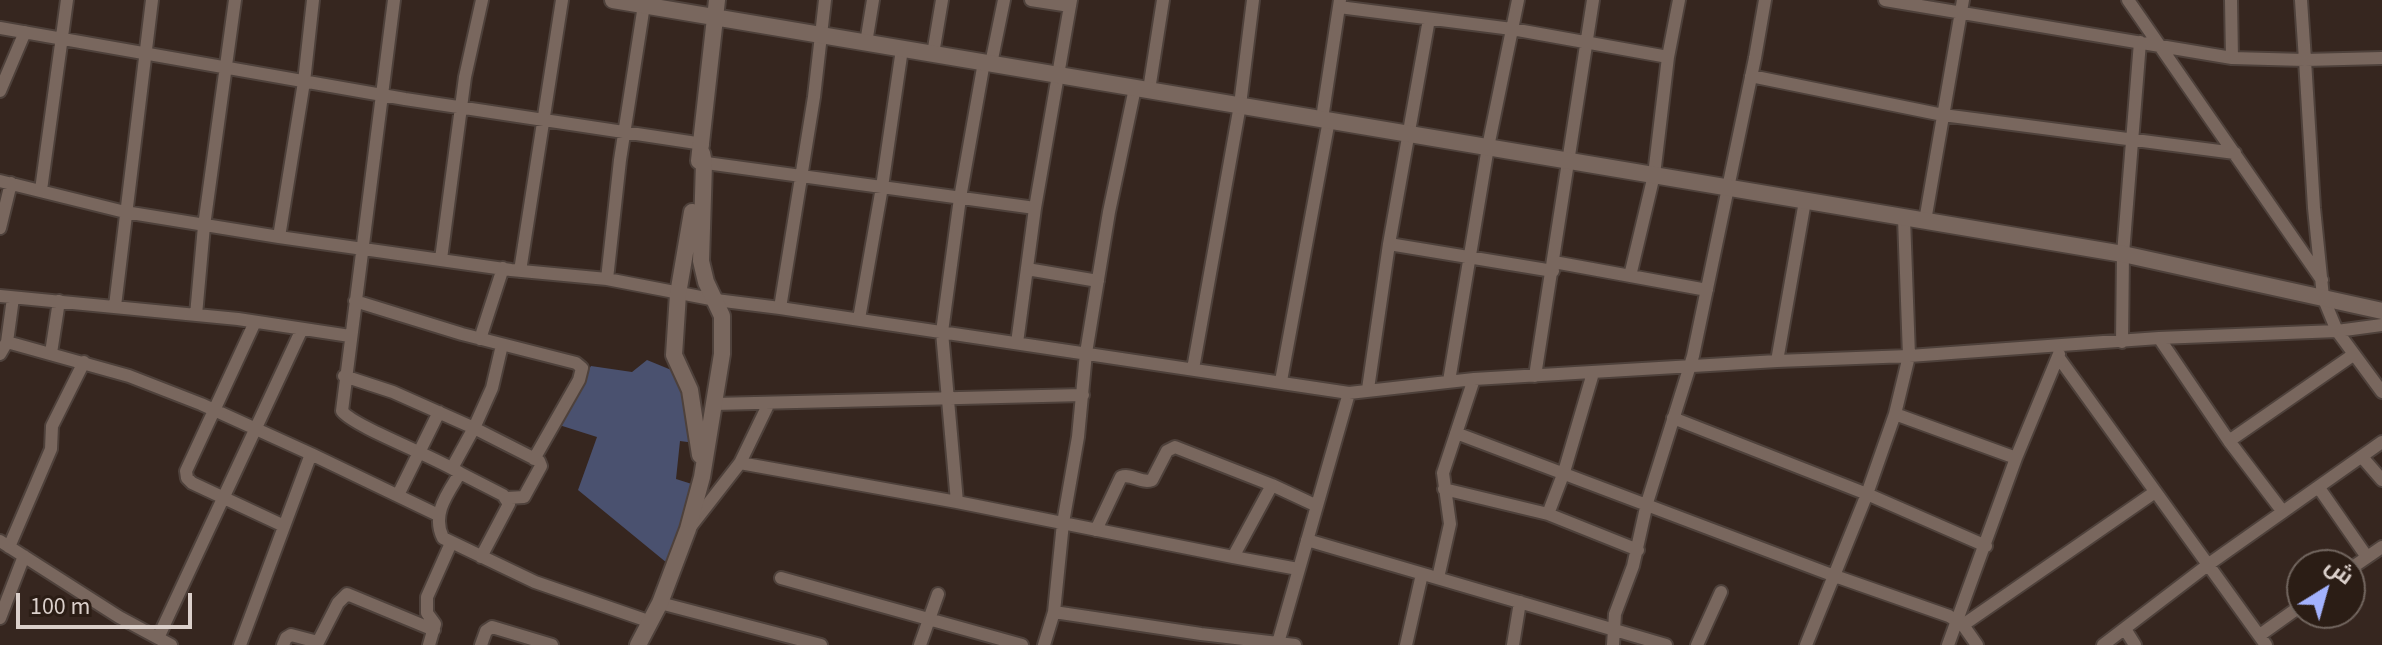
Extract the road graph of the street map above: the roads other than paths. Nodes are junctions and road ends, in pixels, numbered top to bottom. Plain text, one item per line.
1 (67, 0) edge
2 (152, 0) edge
3 (235, 0) edge
4 (313, 0) edge
5 (394, 0) edge
6 (482, 0) edge
7 (562, 0) edge
8 (613, 0) edge
9 (717, 0) edge
10 (825, 0) edge
11 (873, 0) edge
12 (942, 0) edge
13 (1004, 0) edge
14 (1031, 0) edge
15 (1163, 0) edge
16 (1253, 0) edge
17 (1518, 0) edge
18 (1593, 0) edge
19 (1679, 0) edge
20 (1765, 0) edge
21 (1885, 0) edge
22 (2128, 0) edge
23 (2231, 0) edge
24 (2301, 0) edge
25 (1070, 3) edge
26 (1340, 3) edge
27 (644, 5) junction
28 (1962, 6) edge
29 (716, 17) junction
30 (1429, 19) junction
31 (0, 28) edge
32 (1512, 29) junction
33 (25, 32) junction
34 (821, 35) junction
35 (63, 38) junction
36 (2140, 42) junction
37 (866, 43) junction
38 (1587, 43) junction
39 (2160, 45) junction
40 (902, 49) junction
41 (144, 54) junction
42 (933, 54) junction
43 (1668, 57) junction
44 (2232, 58) junction
45 (2382, 58) edge
46 (2305, 60) junction
47 (988, 63) junction
48 (224, 68) junction
49 (1058, 75) junction
50 (1751, 76) junction
51 (304, 82) junction
52 (1142, 89) junction
53 (0, 91) edge
54 (381, 94) junction
55 (1240, 105) junction
56 (461, 108) junction
57 (1943, 115) junction
58 (1326, 120) junction
59 (545, 121) junction
60 (624, 133) junction
61 (1409, 134) junction
62 (2131, 140) junction
63 (1488, 147) junction
64 (2235, 153) junction
65 (702, 155) junction
66 (1570, 161) junction
67 (1654, 175) junction
68 (802, 176) junction
69 (6, 182) edge
70 (882, 187) junction
71 (1729, 188) junction
72 (41, 190) junction
73 (960, 198) junction
74 (1805, 201) junction
75 (1035, 208) junction
76 (125, 212) junction
77 (1904, 218) junction
78 (1925, 221) junction
79 (204, 226) junction
80 (0, 228) edge
81 (279, 237) junction
82 (1389, 244) junction
83 (363, 248) junction
84 (2123, 254) junction
85 (1469, 257) junction
86 (441, 259) junction
87 (1553, 266) junction
88 (503, 268) junction
89 (1027, 269) junction
90 (520, 271) junction
91 (1630, 276) junction
92 (607, 279) junction
93 (1098, 281) junction
94 (2323, 289) junction
95 (1707, 290) junction
96 (678, 294) junction
97 (7, 297) edge
98 (716, 300) junction
99 (59, 301) junction
100 (355, 301) junction
101 (115, 306) junction
102 (780, 308) junction
103 (2382, 311) edge
104 (196, 315) junction
105 (859, 319) junction
106 (255, 322) junction
107 (2382, 325) edge
108 (302, 329) junction
109 (2337, 331) junction
110 (942, 332) junction
111 (350, 336) junction
112 (2159, 338) junction
113 (480, 339) junction
114 (7, 342) junction
115 (2122, 342) junction
116 (1017, 343) junction
117 (502, 345) junction
118 (2060, 352) junction
119 (51, 353) junction
120 (1086, 353) junction
121 (0, 354) edge
122 (2353, 355) junction
123 (1909, 356) junction
124 (1777, 361) junction
125 (84, 362) junction
126 (1690, 367) junction
127 (1193, 369) junction
128 (1593, 373) junction
129 (344, 376) junction
130 (1535, 376) junction
131 (1474, 379) junction
132 (1281, 381) junction
133 (1449, 381) junction
134 (1368, 389) junction
135 (690, 390) junction
136 (2382, 392) edge
137 (1349, 393) junction
138 (1083, 395) junction
139 (714, 398) junction
140 (949, 398) junction
141 (769, 403) junction
142 (215, 410) junction
143 (439, 412) junction
144 (1895, 414) junction
145 (1673, 418) junction
146 (474, 428) junction
147 (255, 429) junction
148 (1456, 433) junction
149 (2229, 441) junction
150 (2382, 442) edge
151 (419, 451) junction
152 (311, 454) junction
153 (2362, 457) junction
154 (2016, 458) junction
155 (534, 459) junction
156 (740, 463) junction
157 (456, 470) junction
158 (1564, 472) junction
159 (702, 477) junction
160 (2382, 480) edge
161 (1272, 485) junction
162 (2319, 488) junction
163 (1444, 489) junction
164 (2155, 492) junction
165 (1867, 494) junction
166 (398, 495) junction
167 (224, 498) junction
168 (507, 498) junction
169 (957, 502) junction
170 (1647, 503) junction
171 (1317, 506) junction
172 (2283, 512) junction
173 (1548, 514) junction
174 (438, 515) junction
175 (1063, 523) junction
176 (284, 526) junction
177 (688, 529) junction
178 (1096, 530) junction
179 (1307, 540) junction
180 (451, 543) junction
181 (5, 544) edge
182 (1986, 546) junction
183 (2382, 547) edge
184 (1638, 550) junction
185 (24, 556) junction
186 (481, 557) junction
187 (1233, 557) junction
188 (2367, 557) joint
189 (2209, 564) junction
190 (1298, 569) junction
191 (1422, 574) junction
192 (1832, 575) junction
193 (781, 578) dead end
194 (1438, 578) junction
195 (1721, 592) dead end
196 (938, 594) dead end
197 (1520, 602) junction
198 (660, 603) junction
199 (1054, 612) junction
200 (0, 618) edge
201 (929, 619) junction
202 (2286, 619) edge
203 (651, 622) junction
204 (1960, 623) junction
205 (2125, 629) junction
206 (434, 630) junction
207 (1614, 630) junction
208 (158, 638) junction
209 (776, 639) edge
210 (1200, 640) edge
211 (2263, 640) edge
212 (1278, 643) edge
213 (171, 645) edge
214 (240, 645) edge
215 (283, 645) edge
216 (429, 645) edge
217 (481, 645) edge
218 (552, 645) edge
219 (638, 645) edge
220 (821, 645) edge
221 (920, 645) edge
222 (1022, 645) edge
223 (1044, 645) edge
224 (1295, 645) edge
225 (1406, 645) edge
226 (1513, 645) edge
227 (1613, 645) edge
228 (1666, 645) edge
229 (1697, 645) edge
230 (1806, 645) edge
231 (1948, 645) edge
232 (1977, 645) edge
233 (2103, 645) edge
234 (2135, 645) edge

1 - 35 street
2 - 41 street
3 - 48 street
4 - 51 street
5 - 54 street
6 - 56 street
7 - 59 street
8 - 27 street
9 - 29 street
10 - 34 street
11 - 37 street
12 - 42 street
13 - 47 street
14 - 25 street
15 - 52 street
16 - 55 street
17 - 32 street
18 - 38 street
19 - 43 street
20 - 50 street
21 - 28 street
22 - 39 street
23 - 44 street
24 - 46 street
25 - 49 street
26 - 30 street
26 - 58 street
27 - 29 street
27 - 60 street
28 - 36 street
28 - 57 street
29 - 34 street
29 - 65 street
30 - 32 street
30 - 61 street
31 - 33 street
32 - 38 street
32 - 63 street
33 - 35 street
33 - 53 street
34 - 37 street
34 - 68 street
35 - 41 street
35 - 72 street
36 - 39 street
36 - 62 street
37 - 40 street
38 - 43 street
38 - 66 street
39 - 44 street
39 - 64 street
40 - 42 street
40 - 70 street
41 - 48 street
41 - 76 street
42 - 47 street
43 - 67 street
44 - 46 street
45 - 46 street
46 - 94 street
47 - 49 street
47 - 73 street
48 - 51 street
48 - 79 street
49 - 52 street
49 - 75 street
50 - 57 street
50 - 71 street
51 - 54 street
51 - 81 street
52 - 55 street
52 - 93 street
54 - 56 street
54 - 83 street
55 - 58 street
55 - 127 street
56 - 59 street
56 - 86 street
57 - 62 street
57 - 78 street
58 - 61 street
58 - 132 street
59 - 60 street
59 - 90 street
60 - 65 street
60 - 92 street
61 - 63 street
61 - 82 street
62 - 64 street
62 - 84 street
63 - 66 street
63 - 85 street
64 - 94 street
65 - 68 street
65 - 96 street
65 - 98 street
66 - 67 street
66 - 87 street
67 - 71 street
67 - 91 street
68 - 70 street
68 - 102 street
69 - 72 street
69 - 80 street
70 - 73 street
70 - 105 street
71 - 74 street
71 - 95 street
72 - 76 street
73 - 75 street
73 - 110 street
74 - 77 street
74 - 124 street
75 - 89 street
76 - 79 street
76 - 101 street
77 - 78 street
77 - 123 street
78 - 84 street
79 - 81 street
79 - 104 street
81 - 83 street
82 - 85 street
82 - 134 street
83 - 86 street
83 - 100 street
84 - 94 street
84 - 115 street
85 - 87 street
85 - 133 street
86 - 88 street
87 - 91 street
87 - 130 street
88 - 90 street
88 - 113 street
89 - 93 street
89 - 116 street
90 - 92 street
91 - 95 street
92 - 96 street
93 - 120 street
94 - 103 street
94 - 109 street
95 - 126 street
96 - 98 street
96 - 135 street
97 - 99 street
97 - 114 street
98 - 102 street
98 - 139 street
99 - 101 street
99 - 119 street
100 - 111 street
100 - 113 street
101 - 104 street
102 - 105 street
104 - 106 street
105 - 110 street
106 - 108 street
106 - 142 street
107 - 109 street
108 - 111 street
108 - 147 street
109 - 112 street
109 - 122 street
110 - 116 street
110 - 140 street
111 - 129 street
112 - 115 street
112 - 149 street
113 - 117 street
114 - 119 street
114 - 121 street
115 - 118 street
116 - 120 street
117 - 146 street
117 - 155 street
118 - 123 street
118 - 154 street
118 - 164 street
119 - 125 street
120 - 127 street
120 - 138 street
122 - 136 street
122 - 149 street
123 - 124 street
123 - 144 street
124 - 126 street
125 - 142 street
125 - 181 street
126 - 128 street
126 - 145 street
127 - 132 street
128 - 130 street
128 - 158 street
129 - 143 street
129 - 151 street
130 - 131 street
131 - 133 street
131 - 148 street
132 - 137 street
133 - 134 street
134 - 137 street
135 - 139 street
135 - 159 street
137 - 171 street
138 - 140 street
138 - 175 street
139 - 141 street
139 - 159 street
140 - 141 street
140 - 169 street
141 - 156 street
142 - 147 street
142 - 167 street
143 - 146 street
143 - 151 street
144 - 154 street
144 - 165 street
145 - 165 street
145 - 170 street
146 - 155 street
146 - 157 street
147 - 152 street
147 - 167 street
148 - 158 street
148 - 163 street
149 - 172 street
150 - 153 street
151 - 157 street
151 - 166 street
152 - 166 street
152 - 176 street
153 - 160 street
153 - 162 street
154 - 182 street
155 - 168 street
156 - 169 street
156 - 177 street
157 - 168 street
157 - 174 street
158 - 170 street
158 - 173 street
159 - 177 street
161 - 171 street
161 - 178 street
161 - 187 street
162 - 172 street
162 - 188 street
163 - 173 street
163 - 194 street
164 - 189 street
164 - 204 street
165 - 182 street
165 - 192 street
166 - 174 street
167 - 176 street
167 - 208 street
168 - 186 street
169 - 175 street
170 - 184 street
170 - 192 street
171 - 179 street
172 - 189 street
173 - 184 street
174 - 180 street
175 - 178 street
175 - 199 street
176 - 214 street
177 - 198 street
178 - 187 street
179 - 190 street
179 - 191 street
180 - 186 street
180 - 206 street
181 - 185 street
182 - 204 street
183 - 188 street
184 - 207 street
185 - 200 street
185 - 208 street
186 - 203 street
187 - 190 street
189 - 205 street
189 - 211 street
190 - 212 street
191 - 194 street
191 - 225 street
192 - 204 street
192 - 230 street
193 - 201 street
194 - 197 street
195 - 229 street
196 - 201 street
197 - 207 street
197 - 226 street
198 - 203 street
198 - 209 street
199 - 210 street
199 - 223 street
201 - 221 street
201 - 222 street
202 - 211 street
203 - 219 street
204 - 231 street
204 - 232 street
205 - 233 street
205 - 234 street
206 - 215 street
206 - 216 street
207 - 227 street
207 - 228 street
208 - 213 street
209 - 220 street
210 - 212 street
212 - 224 street
217 - 218 street

